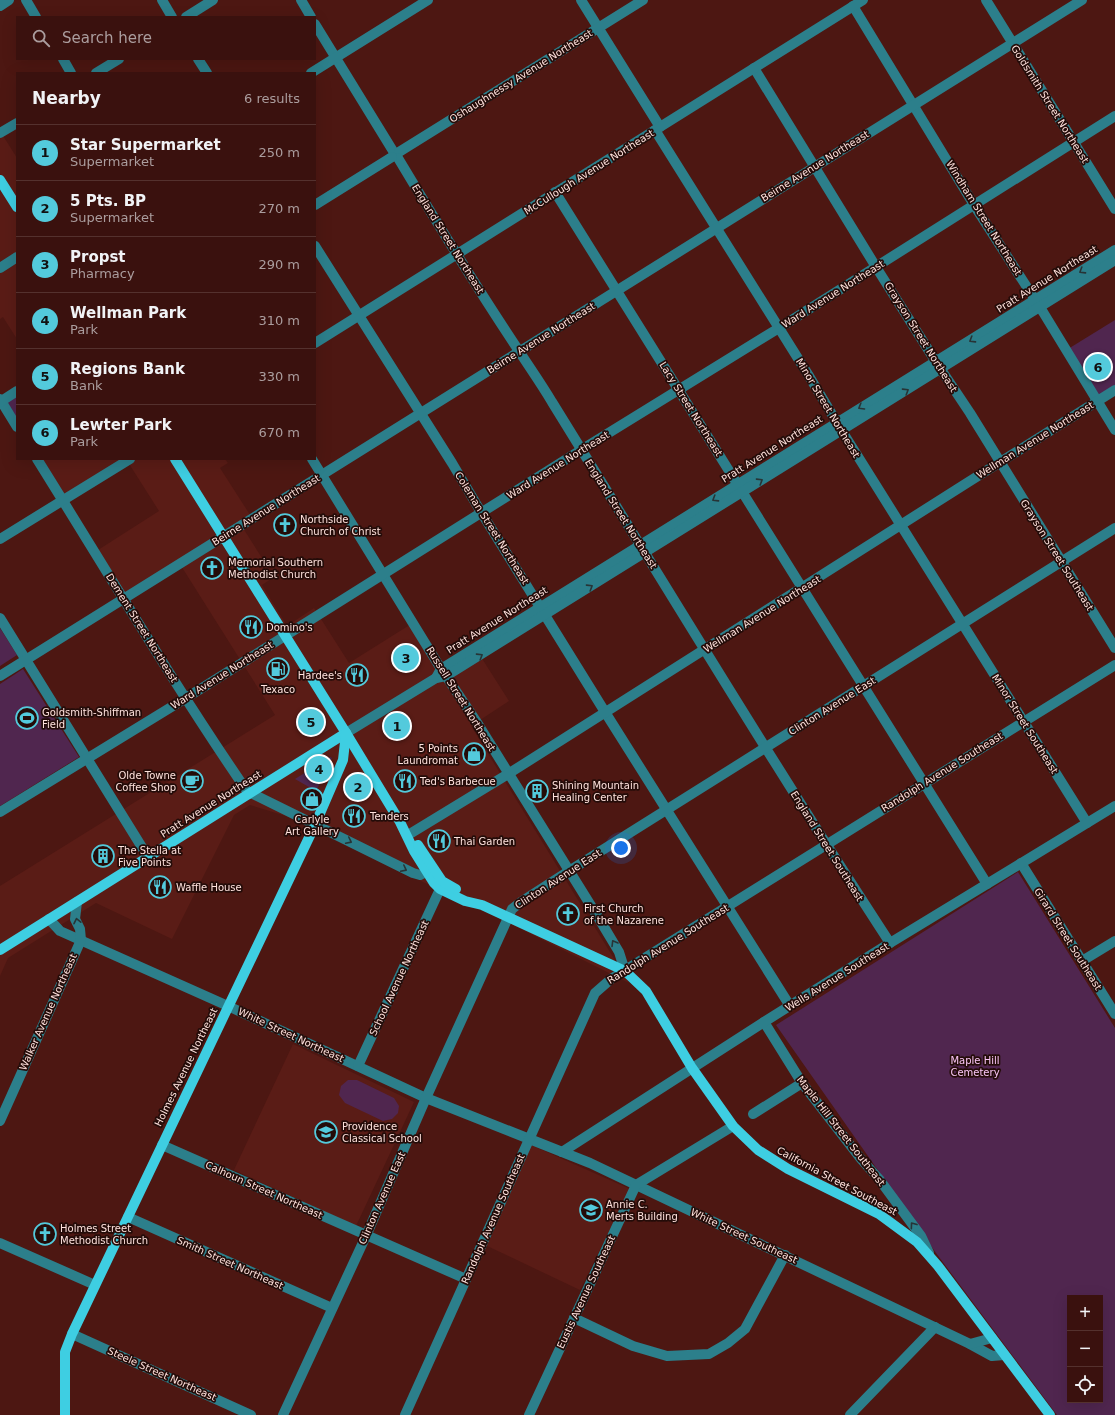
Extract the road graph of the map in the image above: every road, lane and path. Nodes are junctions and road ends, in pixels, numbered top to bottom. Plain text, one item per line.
1 (9, 0) edge
2 (26, 0) edge
3 (162, 0) edge
4 (213, 0) edge
5 (300, 0) edge
6 (428, 0) edge
7 (581, 0) edge
8 (643, 0) edge
9 (863, 0) edge
10 (986, 0) edge
11 (1082, 0) edge
12 (0, 6) edge
13 (853, 6) junction
14 (35, 16) edge
15 (171, 16) edge
16 (188, 16) edge
17 (310, 16) edge
18 (316, 26) edge
19 (598, 28) junction
20 (1012, 43) junction
21 (336, 58) junction
22 (64, 60) edge
23 (117, 60) edge
24 (199, 60) edge
25 (754, 68) junction
26 (70, 72) edge
27 (98, 72) edge
28 (206, 72) edge
29 (313, 72) edge
30 (914, 105) junction
31 (1115, 116) edge
32 (16, 124) edge
33 (658, 128) junction
34 (0, 133) edge
35 (1074, 142) junction
36 (395, 155) junction
37 (815, 167) junction
38 (0, 180) edge
39 (555, 192) junction
40 (316, 204) edge
41 (16, 205) edge
42 (974, 205) junction
43 (1115, 209) edge
44 (716, 228) junction
45 (316, 248) edge
46 (1115, 250) edge
47 (457, 254) junction
48 (16, 258) edge
49 (1115, 260) edge
50 (876, 267) junction
51 (0, 268) edge
52 (617, 290) junction
53 (1038, 304) junction
54 (360, 316) junction
55 (779, 328) junction
56 (316, 342) edge
57 (519, 351) junction
58 (938, 366) junction
59 (679, 390) junction
60 (1115, 390) edge
61 (16, 392) edge
62 (0, 401) edge
63 (1098, 401) junction
64 (420, 413) junction
65 (16, 425) edge
66 (839, 427) junction
67 (1115, 430) edge
68 (581, 450) junction
69 (38, 460) edge
70 (128, 460) edge
71 (176, 460) edge
72 (313, 460) edge
73 (1000, 462) junction
74 (322, 475) junction
75 (740, 488) junction
76 (63, 500) junction
77 (481, 512) junction
78 (901, 526) junction
79 (1115, 528) edge
80 (223, 537) junction
81 (0, 539) edge
82 (643, 549) junction
83 (1061, 562) junction
84 (383, 574) junction
85 (803, 587) junction
86 (123, 599) junction
87 (543, 611) junction
88 (0, 618) edge
89 (962, 625) junction
90 (285, 635) junction
91 (1115, 648) edge
92 (705, 650) junction
93 (26, 660) junction
94 (1115, 665) edge
95 (444, 672) junction
96 (0, 676) edge
97 (864, 686) junction
98 (186, 698) junction
99 (605, 712) junction
100 (1024, 722) junction
101 (346, 734) junction
102 (766, 748) junction
103 (87, 759) junction
104 (508, 774) junction
105 (925, 783) junction
106 (250, 794) junction
107 (1115, 806) edge
108 (668, 810) junction
109 (0, 812) edge
110 (1087, 823) junction
111 (315, 825) junction
112 (408, 836) junction
113 (826, 846) junction
114 (148, 858) junction
115 (1020, 863) junction
116 (569, 871) junction
117 (426, 872) junction
118 (987, 884) junction
119 (440, 889) junction
120 (77, 902) junction
121 (482, 905) junction
122 (728, 907) junction
123 (508, 918) junction
124 (49, 919) junction
125 (81, 940) junction
126 (1115, 941) edge
127 (890, 943) junction
128 (0, 950) edge
129 (1082, 961) junction
130 (625, 970) junction
131 (228, 1006) junction
132 (790, 1006) junction
133 (1115, 1014) edge
134 (764, 1022) junction
135 (358, 1066) junction
136 (692, 1068) junction
137 (802, 1083) junction
138 (426, 1098) junction
139 (753, 1114) dead end
140 (0, 1121) edge
141 (733, 1126) junction
142 (529, 1139) junction
143 (162, 1145) junction
144 (562, 1152) junction
145 (636, 1185) junction
146 (128, 1217) junction
147 (366, 1236) junction
148 (0, 1243) edge
149 (785, 1255) junction
150 (932, 1259) junction
151 (466, 1279) junction
152 (95, 1285) junction
153 (332, 1308) junction
154 (574, 1318) junction
155 (935, 1327) junction
156 (72, 1334) junction
157 (992, 1338) junction
158 (970, 1344) junction
159 (1004, 1355) junction
160 (65, 1415) edge
161 (251, 1415) edge
162 (283, 1415) edge
163 (405, 1415) edge
164 (529, 1415) edge
165 (850, 1415) edge
166 (1050, 1415) edge

1 - 12 street
2 - 14 street
3 - 15 street
4 - 16 street
5 - 17 street
6 - 21 street
7 - 19 street, Minor Street Northeast
8 - 19 street, Oshaughnessy Avenue Northeast
9 - 13 street, McCullough Avenue Northeast
10 - 20 street, Goldsmith Street Northeast
11 - 20 street, Beirne Avenue Northeast
13 - 25 street, McCullough Avenue Northeast
13 - 30 street, Windham Street Northeast
18 - 21 street, England Street Northeast
19 - 33 street, Minor Street Northeast
19 - 36 street, Oshaughnessy Avenue Northeast
20 - 30 street, Beirne Avenue Northeast
20 - 35 street, Goldsmith Street Northeast
21 - 29 street
21 - 36 street, England Street Northeast
22 - 26 street
23 - 27 street
24 - 28 street
25 - 33 street, McCullough Avenue Northeast
25 - 37 street, Grayson Street Northeast
30 - 37 street, Beirne Avenue Northeast
30 - 42 street, Windham Street Northeast
31 - 35 street, Ward Avenue Northeast
32 - 34 street
33 - 39 street, McCullough Avenue Northeast
33 - 44 street, Minor Street Northeast
35 - 42 street, Ward Avenue Northeast
35 - 43 street, Goldsmith Street Northeast
36 - 40 street, Oshaughnessy Avenue Northeast
36 - 47 street, England Street Northeast
37 - 44 street, Beirne Avenue Northeast
37 - 50 street, Grayson Street Northeast
38 - 41 main road
39 - 47 street, McCullough Avenue Northeast
39 - 52 street, Lacy Street Northeast
42 - 50 street, Ward Avenue Northeast
42 - 53 street, Windham Street Northeast
44 - 52 street, Beirne Avenue Northeast
44 - 55 street, Minor Street Northeast
45 - 54 street, Coleman Street Northeast
46 -> 53 street, Pratt Avenue Northeast
47 - 54 street, McCullough Avenue Northeast
47 - 57 street, England Street Northeast
48 - 51 street
49 - 53 street, Pratt Avenue Northeast
50 - 55 street, Ward Avenue Northeast
50 - 58 street, Grayson Street Northeast
52 - 57 street, Beirne Avenue Northeast
52 - 59 street, Lacy Street Northeast
53 - 58 street, Pratt Avenue Northeast
53 - 63 street, Windham Street Northeast
54 - 56 street, McCullough Avenue Northeast
54 - 64 street, Coleman Street Northeast
55 - 59 street, Ward Avenue Northeast
55 - 66 street, Minor Street Northeast
57 - 64 street, Beirne Avenue Northeast
57 - 68 street, England Street Northeast
58 - 66 street, Pratt Avenue Northeast
58 - 73 street, Grayson Street Northeast
59 - 68 street, Ward Avenue Northeast
59 - 75 street, Lacy Street Northeast
60 - 63 street, Wellman Avenue Northeast
61 - 62 street
62 - 65 street
63 - 67 street, Windham Street Northeast
63 - 73 street, Wellman Avenue Northeast
64 - 74 street, Beirne Avenue Northeast
64 - 77 street, Coleman Street Northeast
66 - 75 street, Pratt Avenue Northeast
66 - 78 street, Minor Street Northeast
68 - 77 street, Ward Avenue Northeast
68 - 82 street, England Street Northeast
69 - 76 street, Dement Street Northeast
70 - 76 street
71 - 80 main road
72 - 74 street, Russell Street Northeast
73 - 78 street, Wellman Avenue Northeast
73 - 83 street, Grayson Street Southeast
74 - 80 street, Beirne Avenue Northeast
74 - 84 street, Russell Street Northeast
75 - 82 street, Pratt Avenue Northeast
75 - 85 street, Lacy Street Northeast
76 - 81 street
76 - 86 street, Dement Street Northeast
77 - 84 street, Ward Avenue Northeast
77 - 87 street, Coleman Street Northeast
78 - 85 street, Wellman Avenue Northeast
78 - 89 street, Minor Street Northeast
79 - 83 street, Clinton Avenue East
80 - 86 street, Beirne Avenue Northeast
80 - 90 main road
82 - 87 street, Pratt Avenue Northeast
82 - 92 street, England Street Northeast
83 - 89 street, Clinton Avenue East
83 - 91 street, Grayson Street Southeast
84 - 90 street, Ward Avenue Northeast
84 - 95 street, Russell Street Northeast
85 - 92 street, Wellman Avenue Northeast
85 - 97 street, Lacy Street Northeast
86 - 93 street, Beirne Avenue Northeast
86 - 98 street, Dement Street Northeast
87 - 95 street, Pratt Avenue Northeast
87 - 99 street, Coleman Street Northeast
88 - 93 street
89 - 97 street, Clinton Avenue East
89 - 100 street, Minor Street Southeast
90 - 98 street, Ward Avenue Northeast
90 - 101 main road
92 - 99 street, Wellman Avenue Northeast
92 - 102 street, England Street Northeast
93 - 96 street, Beirne Avenue Northeast
93 - 103 street
94 - 100 street, Randolph Avenue Southeast
95 - 101 street, Pratt Avenue Northeast
95 - 104 street, Russell Street Northeast
97 - 102 street, Clinton Avenue East
97 - 105 street, Lacy Street Northeast
98 - 103 street, Ward Avenue Northeast
98 - 106 street, Dement Street Northeast
99 - 104 street, Wellman Avenue Northeast
99 - 108 street, Coleman Street Northeast
100 - 105 street, Randolph Avenue Southeast
100 - 110 street, Minor Street Southeast
101 - 106 main road, Pratt Avenue Northeast
101 - 111 main road, Holmes Avenue Northeast
101 - 112 main road
102 - 108 street, Clinton Avenue East
102 - 113 street, England Street Southeast
103 - 109 street, Ward Avenue Northeast
103 - 114 street
104 - 112 street, Wellman Avenue Northeast
104 - 116 street, Russell Street Northeast
105 - 113 street, Randolph Avenue Southeast
105 - 118 street, Lacy Street Northeast
106 - 111 street, Dement Street Northeast
106 - 114 main road, Pratt Avenue Northeast
107 - 110 street, Wells Avenue Southeast
108 - 116 street, Clinton Avenue East
108 - 122 street, Coleman Street Northeast
110 - 115 street, Wells Avenue Southeast
111 -> 117 street, Dement Street Northeast
111 - 131 main road, Holmes Avenue Northeast
112 - 117 main road
112 - 121 main road
113 - 122 street, Randolph Avenue Southeast
113 - 127 street, England Street Southeast
114 - 120 main road, Pratt Avenue Northeast
115 - 118 street, Wells Avenue Southeast
115 - 129 street, Girard Street Southeast
116 - 123 street, Clinton Avenue East
130 -> 116 street, Russell Street Northeast
117 - 119 main road
118 - 127 street, Wells Avenue Southeast
119 - 121 main road
119 - 135 street, School Avenue Northeast
120 - 124 main road, Pratt Avenue Northeast
125 -> 120 street
121 - 123 main road, California Street Southeast
122 - 130 street, Randolph Avenue Southeast
122 - 132 street, Coleman Street Northeast
123 - 130 main road, California Street Southeast
123 - 138 street, Clinton Avenue East
124 - 125 street, White Street Northeast
124 - 128 main road, Pratt Avenue Northeast
125 - 131 street, White Street Northeast
125 - 140 street, Walker Avenue Northeast
126 - 129 street
127 - 132 street, Wells Avenue Southeast
129 - 133 street, Girard Street Southeast
130 - 136 main road, California Street Southeast
130 - 142 street, Randolph Avenue Southeast
131 - 135 street, White Street Northeast
131 - 143 main road, Holmes Avenue Northeast
132 - 134 street, Wells Avenue Southeast
134 - 136 street, Wells Avenue Southeast
134 - 137 street, Maple Hill Street Southeast
135 - 138 street, White Street Northeast
136 - 141 main road, California Street Southeast
136 - 144 street, Wells Avenue Southeast
137 - 139 street
150 -> 137 street, Maple Hill Street Southeast
138 - 142 street, White Street Southeast
138 - 147 street, Clinton Avenue East
141 - 145 street
141 - 150 main road, California Street Southeast
142 - 144 street, White Street Southeast
142 - 151 street, Randolph Avenue Southeast
143 - 146 main road, Holmes Avenue Northeast
143 - 147 street, Calhoun Street Northeast
144 - 145 street, White Street Southeast
145 - 149 street, White Street Southeast
145 - 154 street, Eustis Avenue Southeast
146 - 152 main road, Holmes Avenue Northeast
146 - 153 street, Smith Street Northeast
147 - 151 street, Calhoun Street Northeast
147 - 153 street, Clinton Avenue East
148 - 152 street
149 - 154 street
149 - 155 street, White Street Southeast
150 - 157 main road, California Street Southeast
151 - 163 street, Randolph Avenue Southeast
152 - 156 main road, Holmes Avenue Northeast
153 - 162 street, Clinton Avenue East
154 - 164 street, Eustis Avenue Southeast
155 - 158 street, White Street Southeast
155 - 165 street
156 - 160 main road, Holmes Avenue Northeast
156 - 161 street, Steele Street Northeast
157 - 158 street
157 - 159 main road, California Street Southeast
158 - 159 street, White Street Southeast
159 - 166 main road, California Street Southeast

